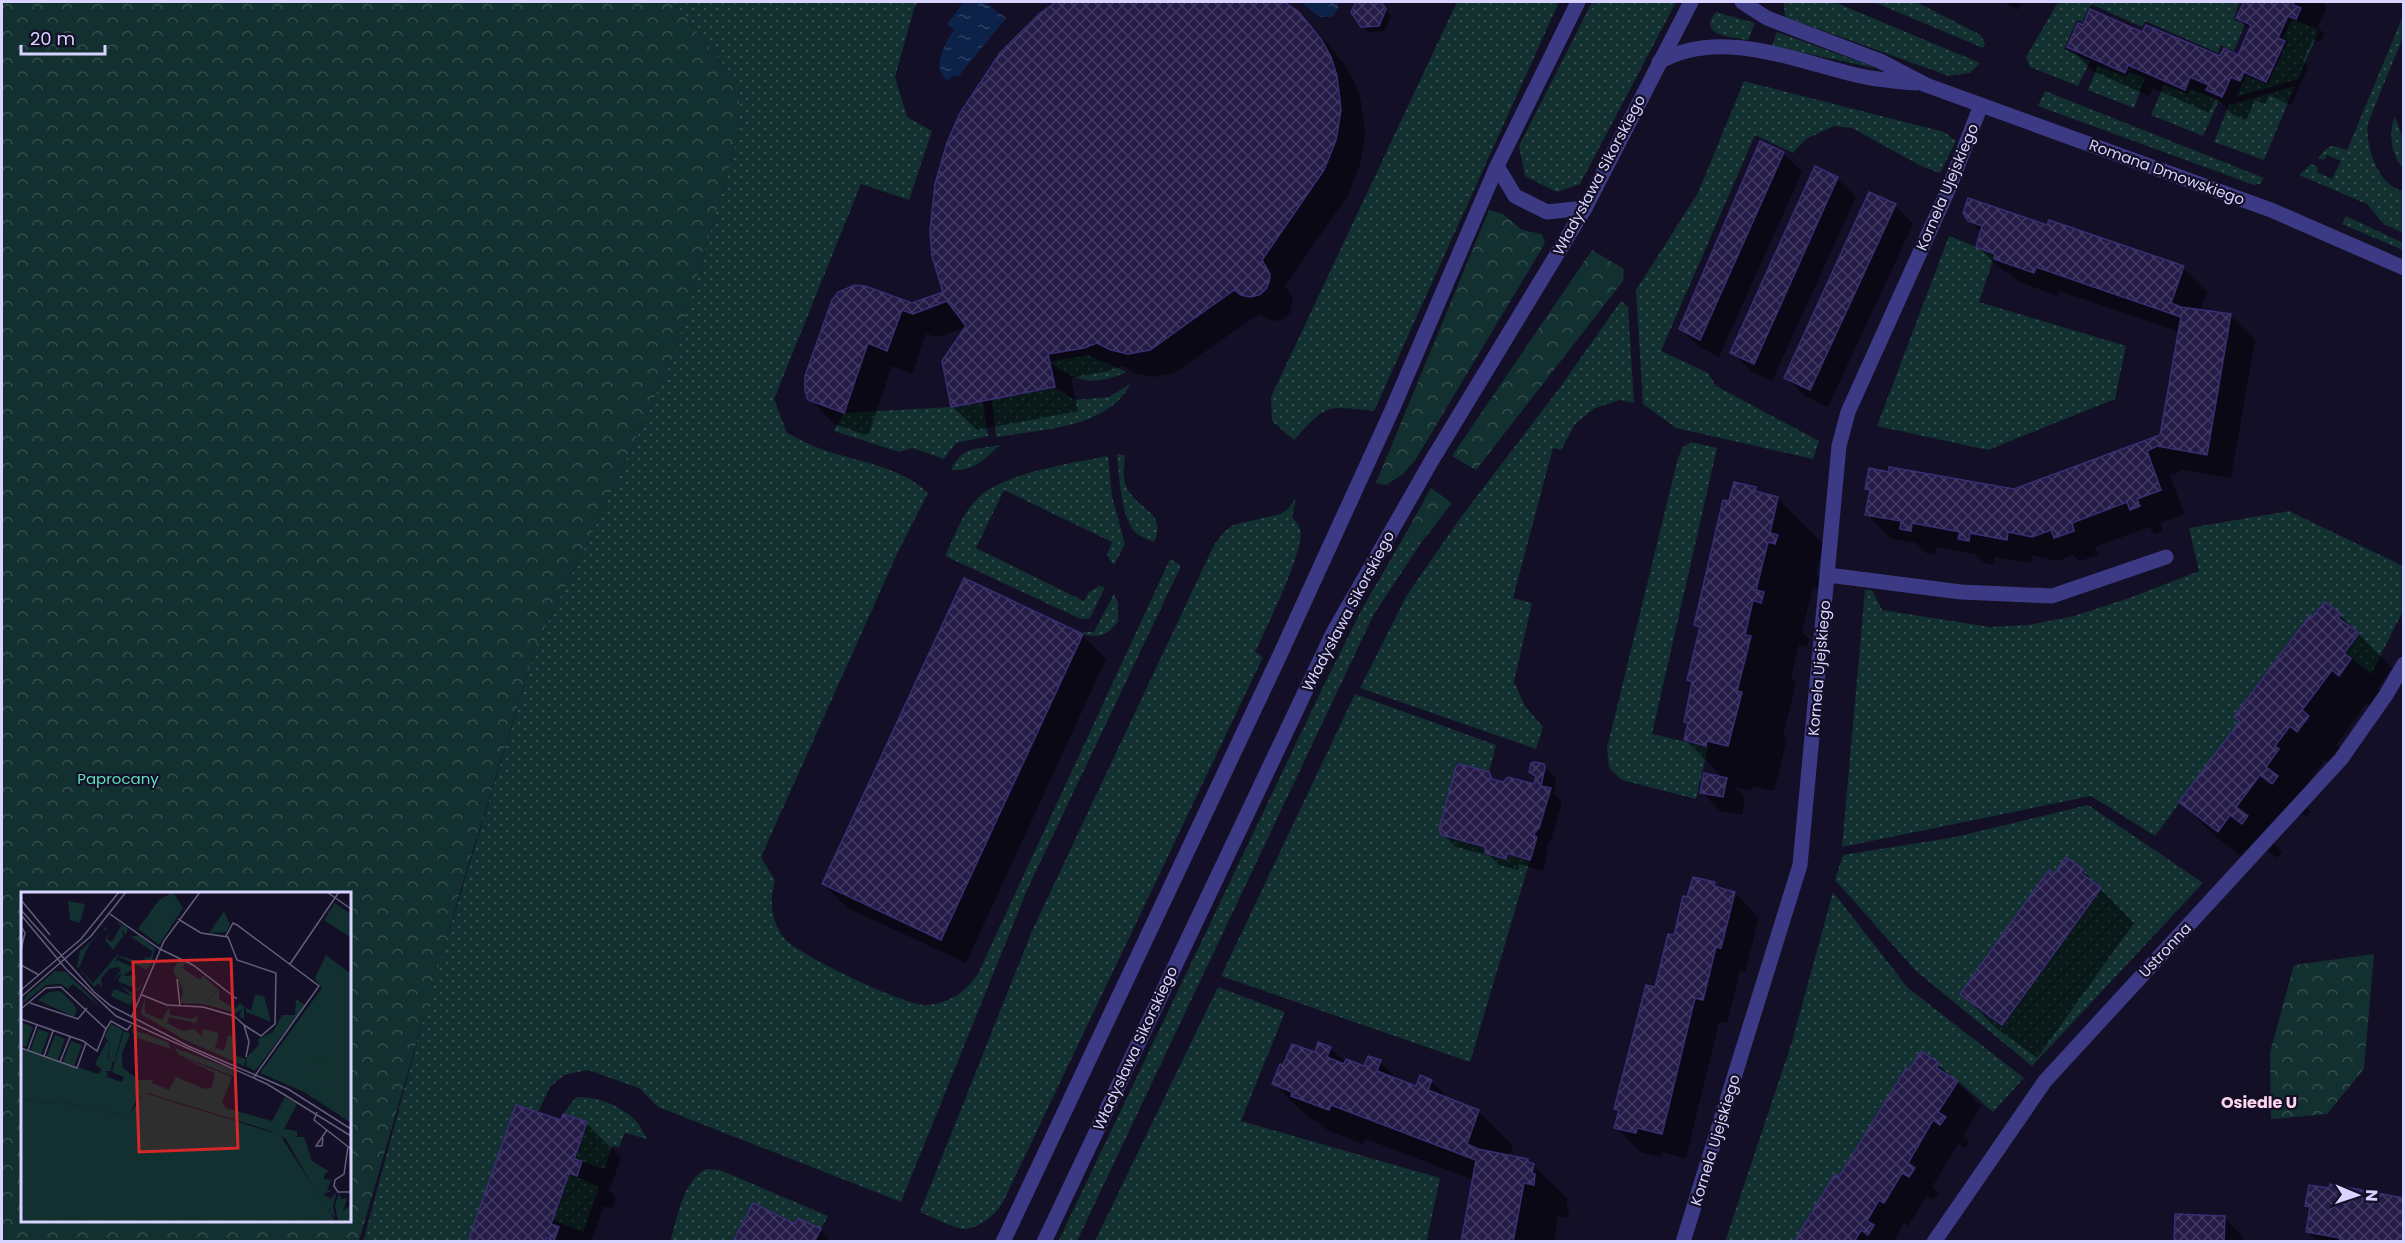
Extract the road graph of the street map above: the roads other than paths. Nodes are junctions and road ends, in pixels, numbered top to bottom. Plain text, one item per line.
1 (1578, 2) edge
2 (1691, 2) edge
3 (1742, 2) edge
4 (1659, 62) junction
5 (1926, 85) junction
6 (1982, 105) junction
7 (1497, 165) junction
8 (1585, 208) junction
9 (2403, 268) edge
10 (2166, 556) dead end
11 (1828, 575) junction
12 (2403, 664) edge
13 (1003, 1242) edge
14 (1044, 1242) edge
15 (1683, 1242) edge
16 (1934, 1242) edge

1 - 7 street
2 - 4 street, Władysława Sikorskiego
3 - 5 street, Romana Dmowskiego
4 - 5 street, Romana Dmowskiego
4 - 8 street, Władysława Sikorskiego
5 - 6 street, Romana Dmowskiego
6 - 9 street, Romana Dmowskiego
6 - 11 street, Kornela Ujejskiego
7 - 8 street
7 - 13 street
8 - 14 street, Władysława Sikorskiego
10 - 11 street
11 - 15 street, Kornela Ujejskiego
12 - 16 street, Ustronna

